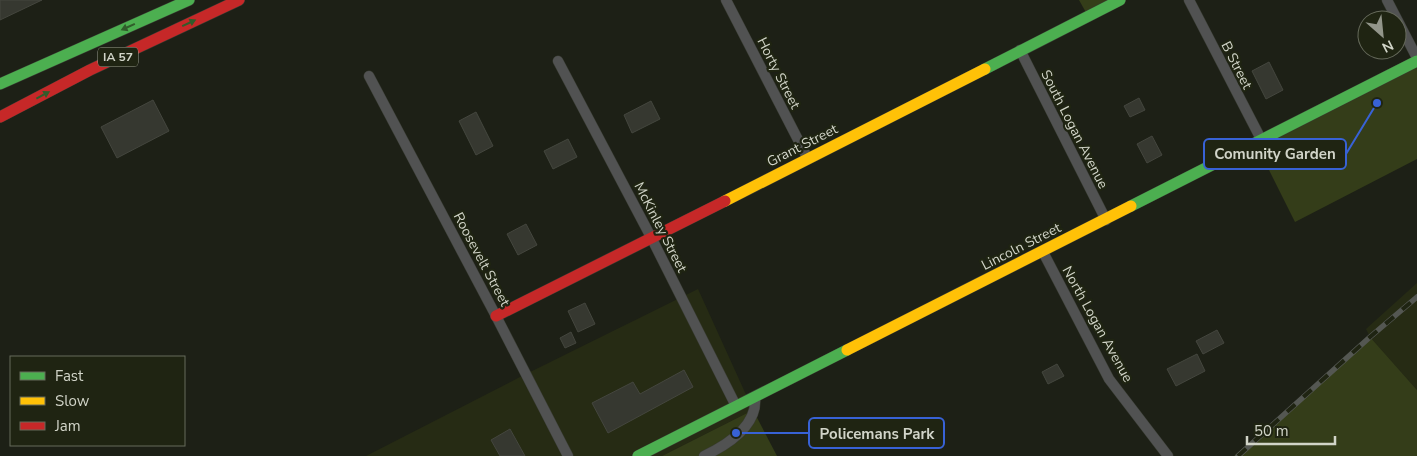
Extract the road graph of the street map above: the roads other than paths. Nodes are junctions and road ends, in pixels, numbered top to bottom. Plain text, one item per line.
1 (189, 0) edge
2 (239, 0) edge
3 (726, 0) edge
4 (1120, 0) edge
5 (1189, 0) edge
6 (1387, 0) edge
7 (1020, 50) junction
8 (1417, 60) edge
9 (558, 61) dead end
10 (369, 76) dead end
11 (0, 84) edge
12 (0, 117) edge
13 (1262, 142) junction
14 (808, 159) junction
15 (1106, 220) junction
16 (652, 239) junction
17 (1043, 252) junction
18 (496, 316) junction
19 (755, 397) junction
20 (736, 406) junction
21 (568, 456) edge
22 (638, 456) edge
23 (704, 456) edge
24 (1168, 456) edge

1 -> 11 main road, IA 57
12 -> 2 main road, IA 57
3 - 14 street, Horty Street
4 - 7 main road, Grant Street
5 - 13 street, B Street
6 - 8 street
7 - 14 main road, Grant Street
7 - 15 street, South Logan Avenue
8 - 13 main road, Lincoln Street
9 - 16 street, McKinley Street
10 - 18 street, Roosevelt Street
13 - 15 main road, Lincoln Street
14 - 16 main road, Grant Street
15 - 17 main road, Lincoln Street
16 - 18 main road, Grant Street
16 - 20 street, McKinley Street
17 - 19 main road, Lincoln Street
17 - 24 street, North Logan Avenue
18 - 21 street, Roosevelt Street
19 - 20 main road, Lincoln Street
19 - 23 street
20 - 22 main road, Lincoln Street

